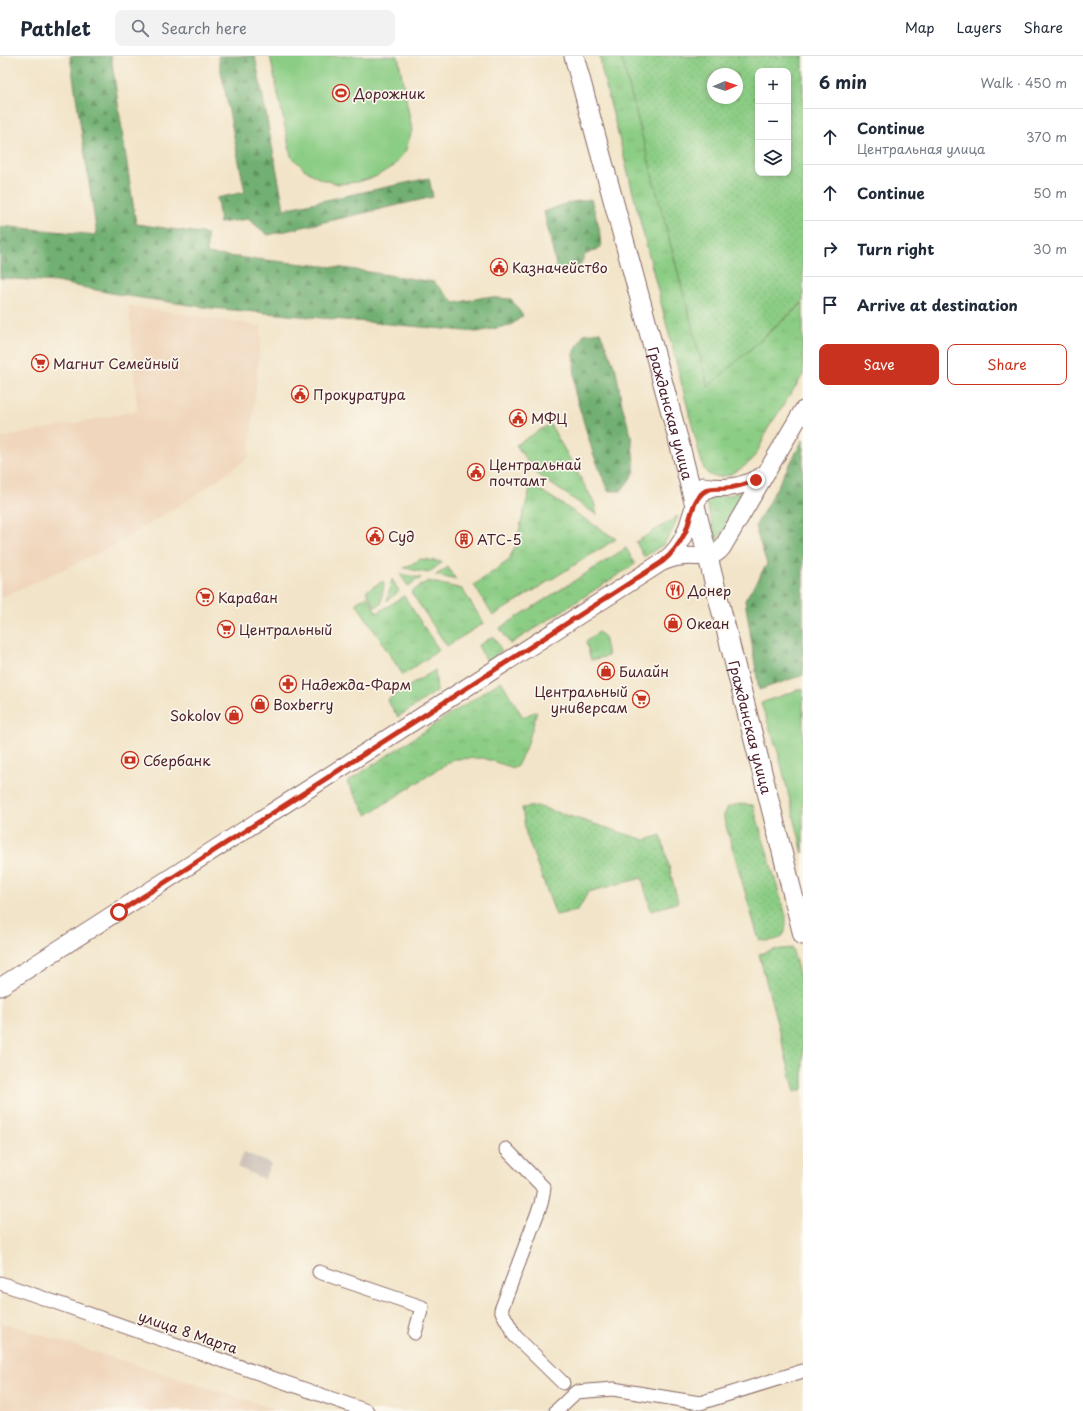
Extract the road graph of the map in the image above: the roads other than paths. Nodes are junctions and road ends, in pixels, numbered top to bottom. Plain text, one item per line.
1 (574, 56) edge
2 (803, 410) edge
3 (765, 474) junction
4 (689, 484) junction
5 (714, 488) junction
6 (695, 506) junction
7 (694, 533) junction
8 (714, 559) junction
9 (662, 562) junction
10 (803, 935) edge
11 (0, 987) edge
12 (506, 1150) dead end
13 (319, 1272) dead end
14 (0, 1283) edge
15 (415, 1333) dead end
16 (803, 1371) edge
17 (562, 1383) dead end
18 (366, 1411) edge
19 (556, 1411) edge

1 - 4 main road, Гражданская улица
2 - 3 street
3 - 5 street
3 - 8 street
4 - 5 street
4 - 6 main road, Гражданская улица
5 - 6 street
6 - 7 main road, Гражданская улица
7 - 8 main road, Гражданская улица
7 - 9 street
8 - 9 street
8 - 10 main road, Гражданская улица
9 - 11 street
12 - 17 street
13 - 15 street
14 - 18 street, улица 8 Марта
16 - 19 street

